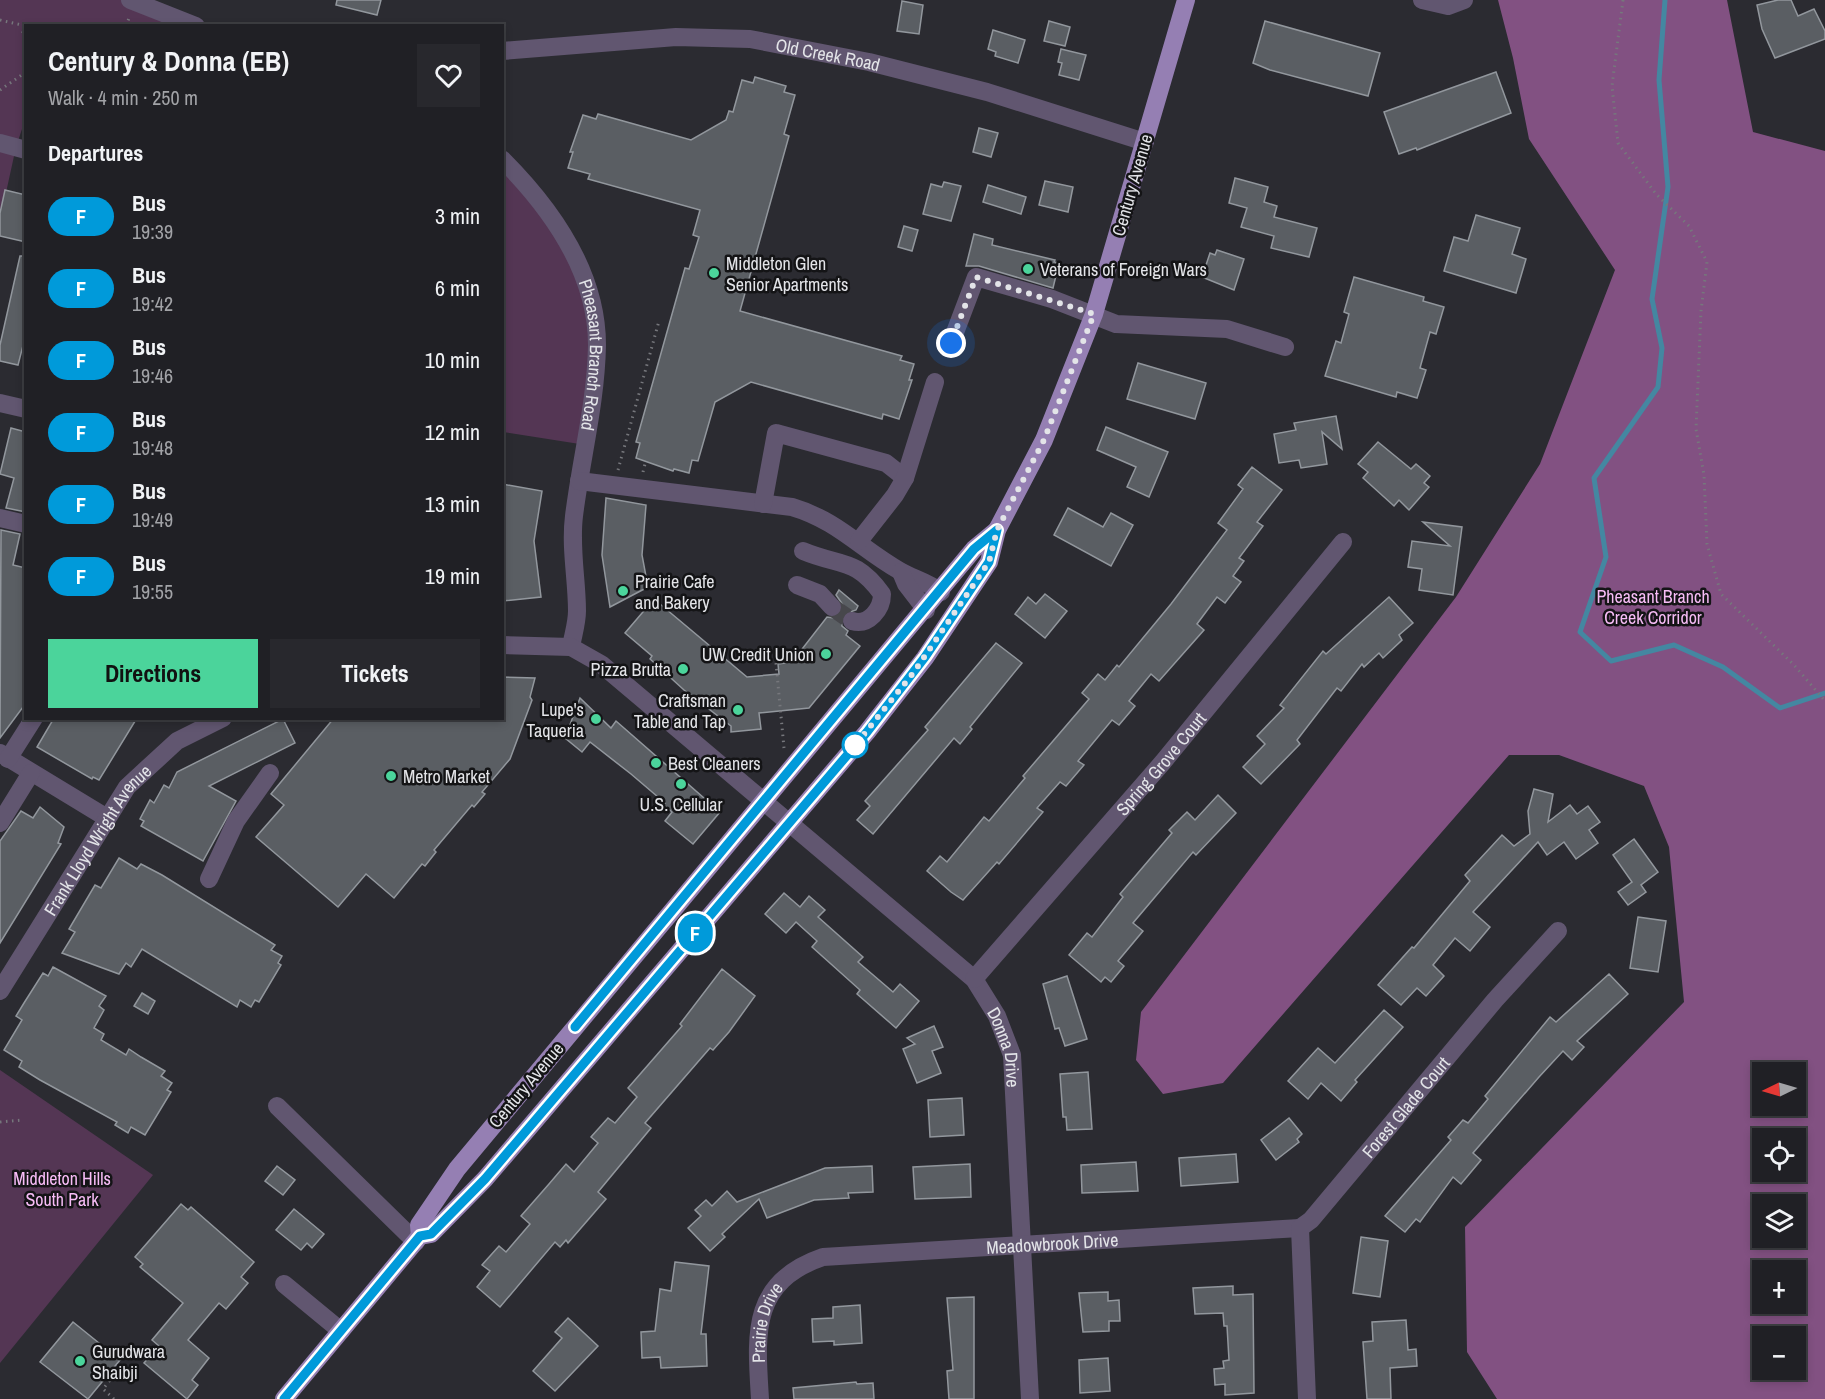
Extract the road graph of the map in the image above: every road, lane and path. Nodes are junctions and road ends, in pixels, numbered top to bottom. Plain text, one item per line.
1 (130, 0) edge
2 (1186, 0) edge
3 (1422, 0) edge
4 (1464, 0) edge
5 (1623, 0) edge
6 (0, 20) edge
7 (191, 24) edge
8 (24, 25) edge
9 (504, 51) edge
10 (24, 73) edge
11 (0, 90) edge
12 (1145, 142) junction
13 (0, 143) edge
14 (24, 149) edge
15 (504, 161) edge
16 (1094, 314) junction
17 (659, 321) dead end
18 (951, 343) dead end
19 (1286, 346) dead end
20 (935, 382) dead end
21 (0, 403) edge
22 (24, 406) edge
23 (618, 471) dead end
24 (905, 478) junction
25 (579, 481) junction
26 (763, 504) junction
27 (0, 518) edge
28 (24, 524) edge
29 (997, 530) junction
30 (859, 541) junction
31 (1343, 542) dead end
32 (803, 551) dead end
33 (901, 572) junction
34 (797, 585) dead end
35 (941, 592) junction
36 (832, 607) tunnel mouth
37 (926, 609) junction
38 (852, 621) dead end
39 (504, 645) edge
40 (572, 647) junction
41 (776, 663) dead end
42 (1825, 701) edge
43 (32, 720) edge
44 (220, 720) edge
45 (784, 752) dead end
46 (4, 756) edge
47 (31, 773) junction
48 (270, 773) dead end
49 (763, 799) junction
50 (107, 818) junction
51 (789, 822) junction
52 (0, 823) edge
53 (208, 879) dead end
54 (1558, 931) dead end
55 (974, 979) junction
56 (0, 992) edge
57 (277, 1106) dead end
58 (23, 1120) dead end
59 (0, 1122) edge
60 (1300, 1228) junction
61 (418, 1239) junction
62 (1022, 1245) junction
63 (806, 1263) joint
64 (284, 1284) dead end
65 (341, 1331) junction
66 (114, 1375) dead end
67 (114, 1399) edge
68 (284, 1399) edge
69 (760, 1399) edge
70 (1030, 1399) edge
71 (1307, 1399) edge

1 - 7 street
2 - 12 main road, Century Avenue
3 - 4 street
5 - 42 path
6 - 8 path
9 - 12 street, Old Creek Road
10 - 11 path
12 - 16 main road, Century Avenue
13 - 14 street
15 - 25 street, Pheasant Branch Road
16 - 18 street
16 - 19 street
16 - 29 main road, Century Avenue
17 - 23 path
20 - 24 street
21 - 22 street
24 - 26 street
24 - 30 street
25 - 26 street
25 - 40 street, Pheasant Branch Road
26 - 30 street
27 - 28 street
29 - 35 main road, Century Avenue
29 - 51 main road, Century Avenue
30 - 33 street
31 - 55 street, Spring Grove Court
32 - 38 street
33 - 35 street
33 - 37 street
34 - 36 street
35 - 37 main road, Century Avenue
37 - 49 main road, Century Avenue
39 - 40 street
40 - 49 street
41 - 45 path
43 - 46 street
44 - 50 street, Frank Lloyd Wright Avenue
46 - 47 street
47 - 50 street
47 - 52 street
48 - 53 street
49 - 51 street, Donna Drive
49 - 61 main road, Century Avenue
50 - 56 street, Frank Lloyd Wright Avenue
51 - 55 street, Donna Drive
51 - 61 main road, Century Avenue
54 - 60 street, Forest Glade Court
55 - 62 street, Donna Drive
57 - 61 street
58 - 59 path
60 - 62 street, Meadowbrook Drive
60 - 71 street
61 - 65 main road, Century Avenue
62 - 63 street, Meadowbrook Drive
62 - 70 street, Donna Drive
63 - 69 street, Prairie Drive
64 - 65 street
65 - 68 main road, Century Avenue
66 - 67 path

